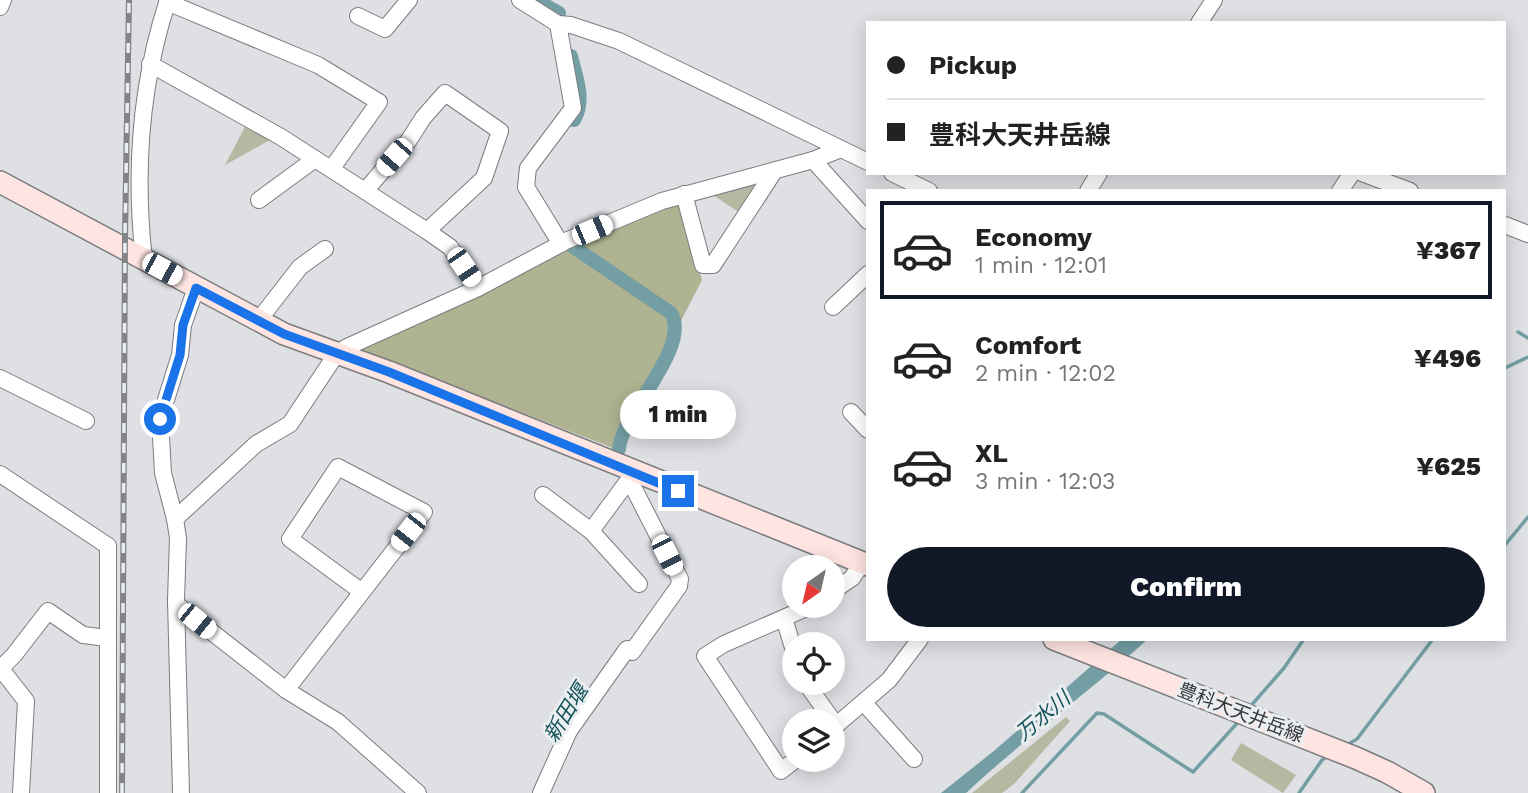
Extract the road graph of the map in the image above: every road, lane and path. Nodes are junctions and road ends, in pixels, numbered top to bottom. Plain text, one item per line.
1 (3, 0) edge
2 (409, 0) edge
3 (520, 0) edge
4 (1214, 0) edge
5 (167, 1) edge
6 (0, 7) edge
7 (358, 16) dead end
8 (1200, 21) edge
9 (558, 24) junction
10 (150, 64) junction
11 (841, 149) junction
12 (315, 159) junction
13 (813, 160) junction
14 (866, 161) edge
15 (332, 168) junction
16 (775, 170) junction
17 (896, 175) edge
18 (1367, 175) edge
19 (0, 182) edge
20 (925, 189) edge
21 (1405, 189) edge
22 (365, 191) junction
23 (684, 194) junction
24 (259, 201) dead end
25 (866, 219) edge
26 (1506, 225) edge
27 (427, 231) junction
28 (1528, 234) edge
29 (561, 244) junction
30 (325, 249) dead end
31 (145, 260) junction
32 (866, 276) edge
33 (196, 288) junction
34 (478, 288) junction
35 (834, 307) dead end
36 (258, 321) junction
37 (337, 353) junction
38 (0, 378) edge
39 (851, 412) dead end
40 (86, 421) dead end
41 (866, 428) edge
42 (0, 474) edge
43 (632, 477) junction
44 (543, 495) dead end
45 (175, 519) junction
46 (591, 531) junction
47 (865, 564) edge
48 (845, 583) edge
49 (639, 584) dead end
50 (362, 592) junction
51 (176, 604) junction
52 (784, 618) joint
53 (788, 632) edge
54 (107, 638) junction
55 (919, 641) edge
56 (1059, 641) edge
57 (1, 669) edge
58 (286, 690) junction
59 (864, 703) junction
60 (845, 719) edge
61 (914, 759) dead end
62 (782, 770) edge
63 (20, 793) edge
64 (108, 793) edge
65 (181, 793) edge
66 (418, 793) edge
67 (541, 793) edge
68 (1424, 793) edge

1 - 6 street
2 - 7 street
3 - 9 street
4 - 8 street
5 - 10 street
5 - 15 street
9 - 11 street
9 - 29 street
10 - 12 street
10 - 31 street
11 - 13 street
11 - 14 street
12 - 15 street
12 - 24 street
13 - 16 street
13 - 25 street
15 - 22 street
16 - 23 street
16 - 23 street
17 - 20 street
18 - 21 street
19 - 31 main road
22 - 27 street
22 - 27 street
23 - 29 street
26 - 28 street
27 - 34 street
29 - 34 street
30 - 36 street
31 - 33 main road
32 - 35 street
33 - 36 main road
33 - 45 street
34 - 37 street
36 - 37 main road
37 - 43 main road
37 - 45 street
38 - 40 street
39 - 41 street
42 - 54 street
43 - 46 street
43 - 47 main road
43 - 67 street
44 - 46 street
45 - 51 street
46 - 49 street
47 - 48 street
50 - 50 street
50 - 58 street
51 - 58 street
51 - 65 street
52 - 53 street
52 - 62 street
54 - 57 street
54 - 64 street
55 - 59 street
56 - 68 main road, 豊科大天井岳線
57 - 63 street
58 - 66 street
59 - 60 street
59 - 61 street

